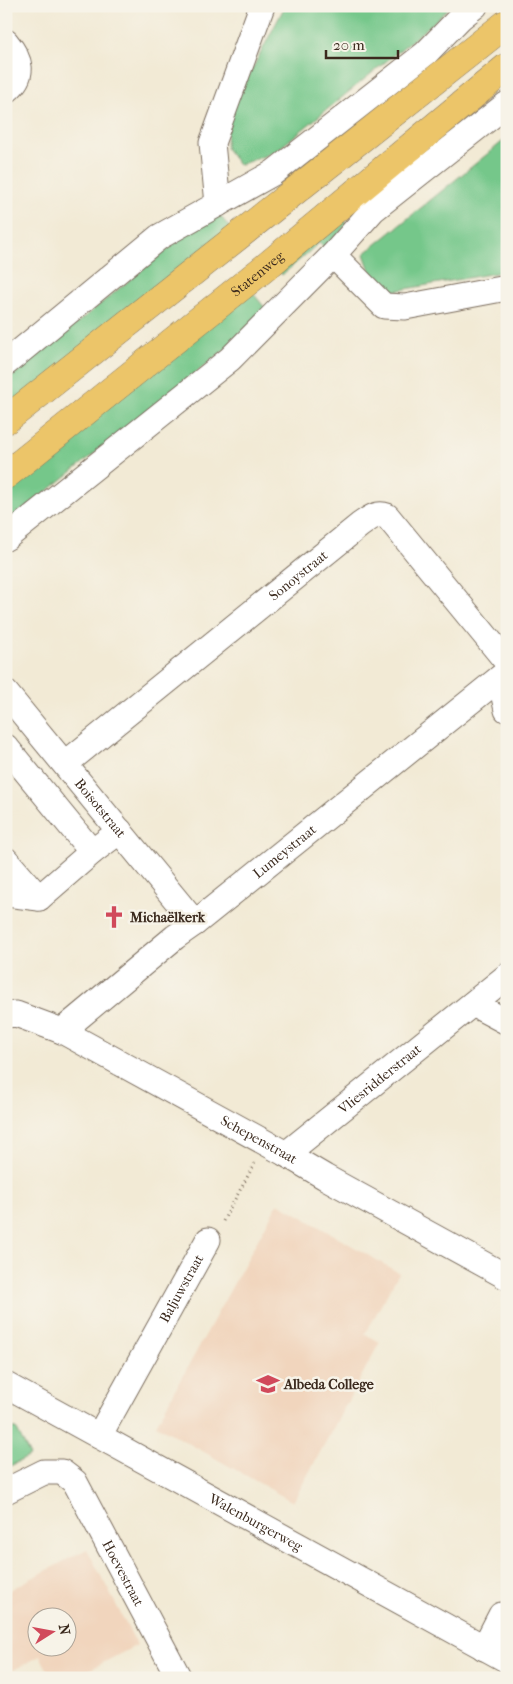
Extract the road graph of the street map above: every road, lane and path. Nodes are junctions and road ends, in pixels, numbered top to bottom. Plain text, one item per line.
1 (262, 6) edge
2 (475, 6) edge
3 (507, 23) edge
4 (6, 42) edge
5 (507, 67) edge
6 (6, 91) edge
7 (507, 104) edge
8 (218, 204) junction
9 (333, 255) junction
10 (507, 288) edge
11 (6, 363) edge
12 (6, 420) edge
13 (6, 475) edge
14 (6, 538) edge
15 (505, 670) edge
16 (6, 693) edge
17 (507, 710) edge
18 (28, 720) junction
19 (6, 737) edge
20 (6, 747) edge
21 (65, 764) junction
22 (120, 831) junction
23 (92, 852) junction
24 (6, 860) edge
25 (6, 894) edge
26 (39, 898) junction
27 (196, 923) junction
28 (507, 976) edge
29 (473, 1004) junction
30 (6, 1015) edge
31 (507, 1022) edge
32 (62, 1031) junction
33 (276, 1148) junction
34 (208, 1240) joint
35 (507, 1277) edge
36 (6, 1384) edge
37 (99, 1436) junction
38 (6, 1491) edge
39 (501, 1615) dead end
40 (484, 1648) junction
41 (507, 1660) edge
42 (179, 1678) edge

1 - 8 street
2 - 8 street
3 - 12 main road
4 - 6 street
5 - 13 main road, Statenweg
7 - 9 street
8 - 11 street
9 - 10 street
9 - 14 street
15 - 17 street
15 - 21 street, Sonoystraat
15 - 27 street, Lumeystraat
16 - 18 street, Boisotstraat
18 - 19 street
18 - 21 street, Boisotstraat
20 - 23 street
21 - 22 street, Boisotstraat
22 - 23 street
22 - 27 street, Boisotstraat
23 - 26 street
24 - 26 street
25 - 26 street
27 - 32 street, Lumeystraat
28 - 29 street, Vliesridderstraat
29 - 31 street
29 - 33 street, Vliesridderstraat
30 - 32 street, Schepenstraat
32 - 33 street, Schepenstraat
33 - 34 path, Baljuwstraat
33 - 35 street, Schepenstraat
34 - 37 street, Baljuwstraat
36 - 37 street, Walenburgerweg
37 - 40 street, Walenburgerweg
38 - 42 street, Hoevestraat
39 - 40 street
40 - 41 street, Walenburgerweg

